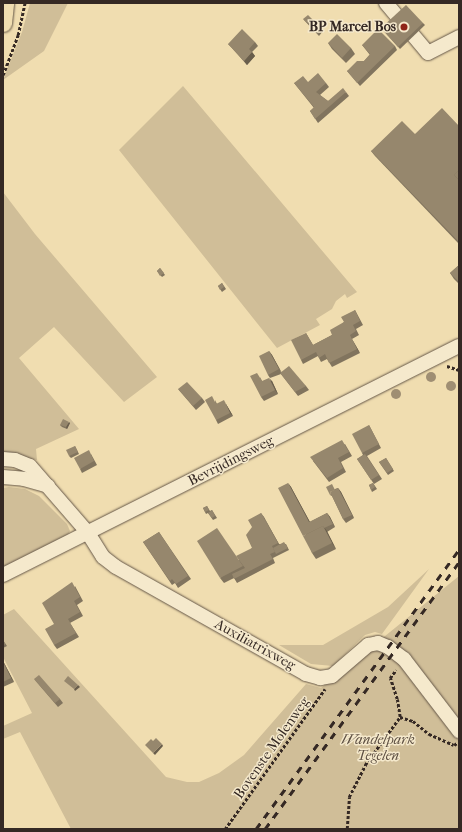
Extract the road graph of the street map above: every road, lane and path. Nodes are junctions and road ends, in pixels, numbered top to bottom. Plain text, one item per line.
1 (5, 3) edge
2 (24, 3) edge
3 (386, 3) edge
4 (3, 23) edge
5 (459, 37) edge
6 (3, 75) edge
7 (459, 346) edge
8 (3, 459) edge
9 (3, 477) edge
10 (49, 486) junction
11 (88, 533) junction
12 (3, 575) edge
13 (404, 659) junction
14 (332, 676) junction
15 (400, 716) junction
16 (459, 731) edge
17 (459, 742) edge
18 (225, 829) edge
19 (347, 829) edge

1 - 4 main road
2 - 6 path
3 - 5 street
7 - 11 street, Bevrijdingsweg
8 - 10 street, Auxiliatrixweg
9 - 10 street
10 - 11 street, Auxiliatrixweg
11 - 12 street, Bevrijdingsweg
11 - 14 street, Auxiliatrixweg
13 - 14 street
13 - 15 path
13 - 16 street
14 - 18 path, Bovenste Molenweg
15 - 17 path
15 - 19 path

